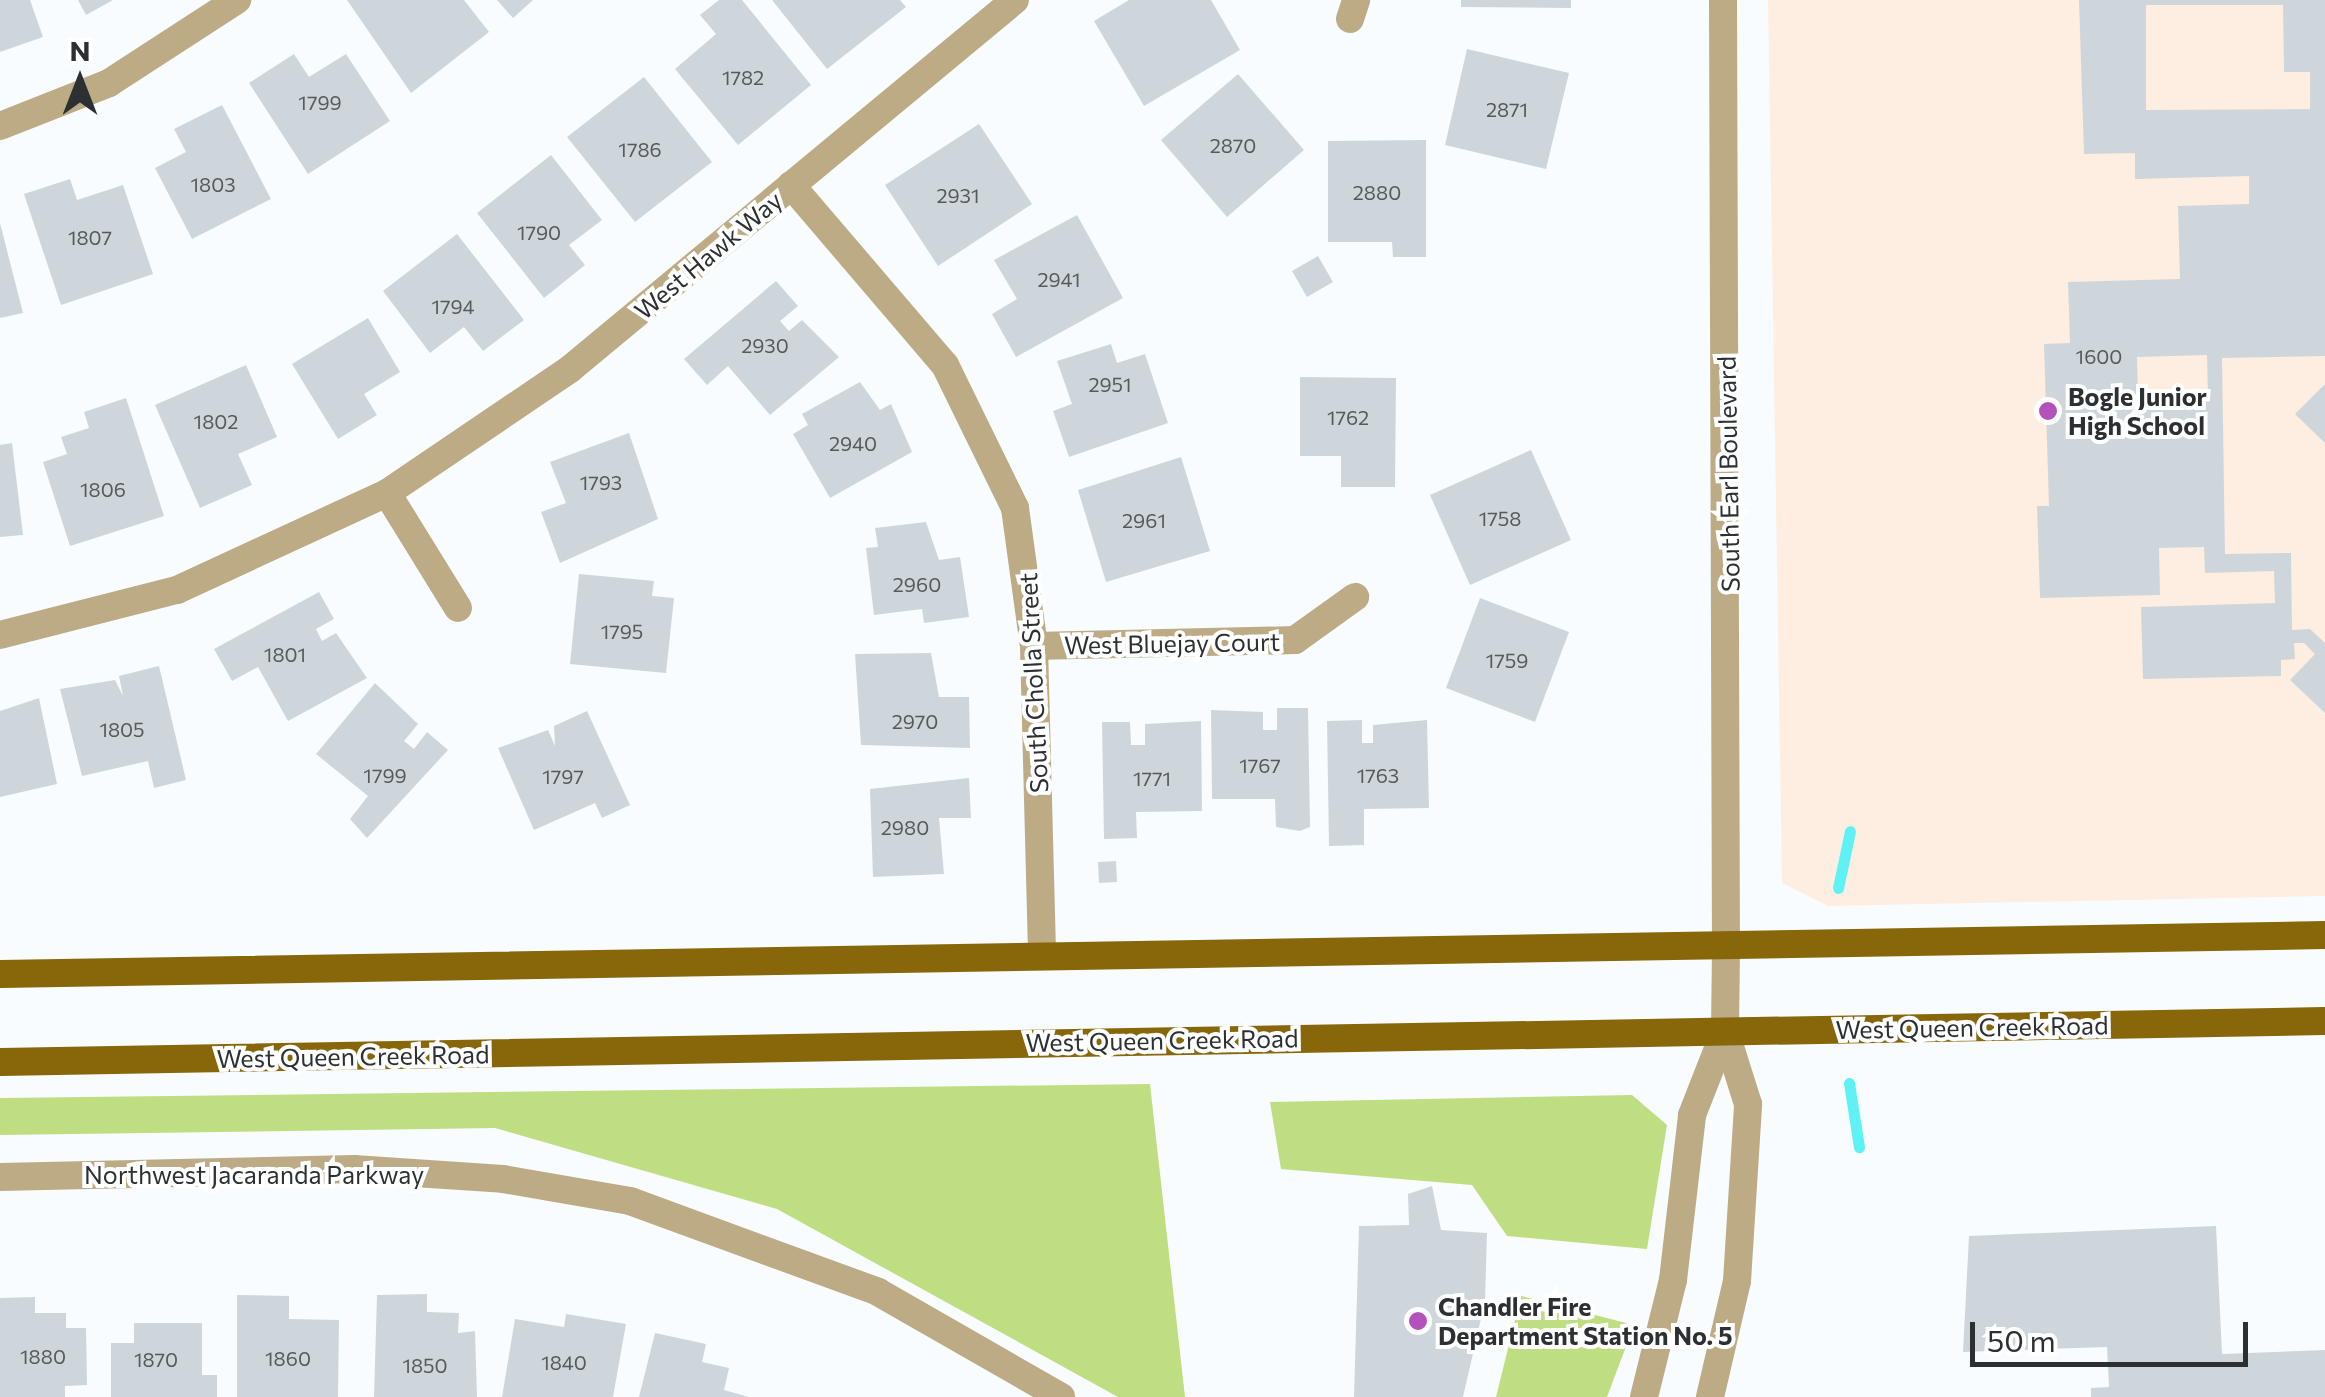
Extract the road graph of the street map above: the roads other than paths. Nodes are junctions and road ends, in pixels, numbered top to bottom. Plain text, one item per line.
1 (237, 0) edge
2 (1015, 0) edge
3 (1723, 0) edge
4 (0, 126) edge
5 (791, 185) junction
6 (388, 493) junction
7 (1355, 596) dead end
8 (458, 608) dead end
9 (0, 636) edge
10 (1034, 646) junction
11 (2325, 936) edge
12 (1726, 947) junction
13 (1042, 954) junction
14 (0, 974) edge
15 (2325, 1021) edge
16 (1725, 1031) junction
17 (0, 1062) edge
18 (0, 1177) edge
19 (1061, 1397) edge
20 (1644, 1397) edge
21 (1710, 1397) edge

1 - 4 street
2 - 5 street, West Hawk Way
3 - 12 street, South Earl Boulevard
5 - 6 street, West Hawk Way
5 - 10 street, South Cholla Street
6 - 8 street
6 - 9 street, West Hawk Way
7 - 10 street, West Bluejay Court
10 - 13 street, South Cholla Street
11 - 12 main road
12 - 13 main road
12 - 16 street, South Earl Boulevard
13 - 14 main road
15 - 16 main road, West Queen Creek Road
16 - 17 main road, West Queen Creek Road
16 - 20 street
16 - 21 street
18 - 19 street, Northwest Jacaranda Parkway

